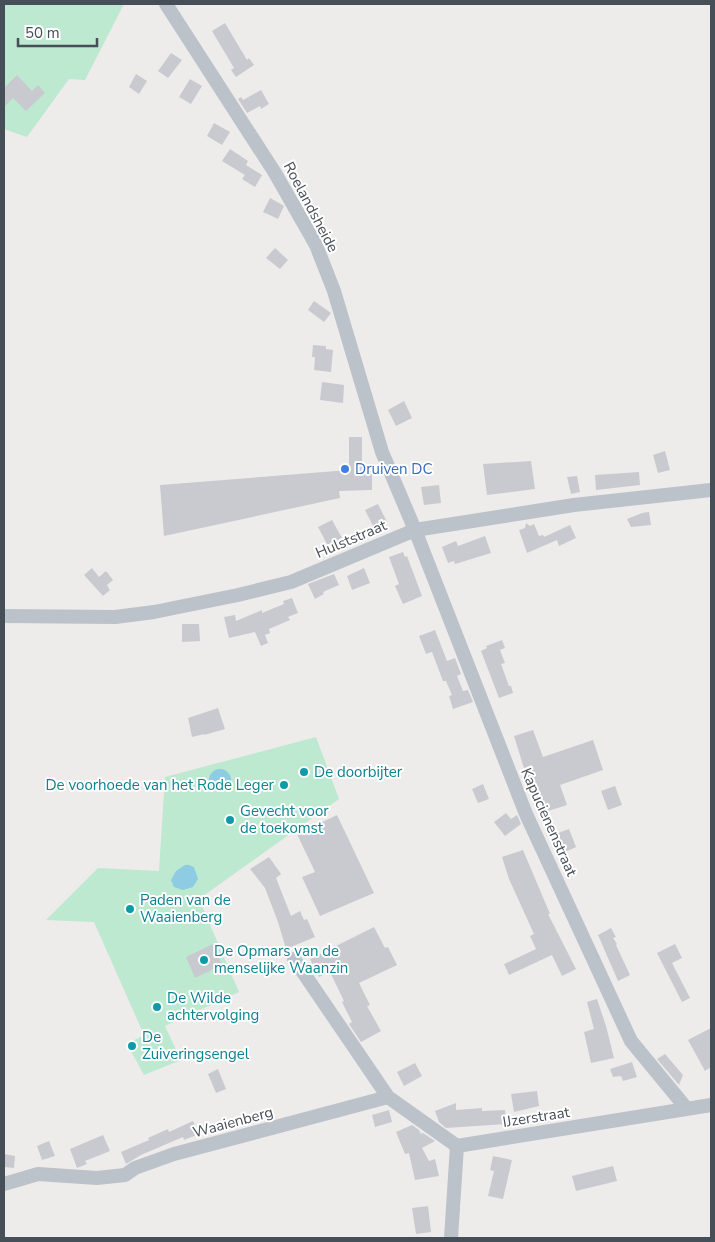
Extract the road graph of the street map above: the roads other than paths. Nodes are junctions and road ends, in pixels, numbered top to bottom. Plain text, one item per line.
1 (166, 4) edge
2 (711, 490) edge
3 (415, 530) junction
4 (4, 616) edge
5 (294, 959) dead end
6 (388, 1097) junction
7 (711, 1105) edge
8 (687, 1109) junction
9 (457, 1146) junction
10 (4, 1184) edge
11 (450, 1238) edge

1 - 3 street, Roelandsheide
2 - 3 street, Hulststraat
3 - 4 street, Hulststraat
3 - 8 street, Kapucienenstraat
5 - 6 street
6 - 9 street
6 - 10 street, Waaienberg
7 - 8 street, IJzerstraat
8 - 9 street, IJzerstraat
9 - 11 street

